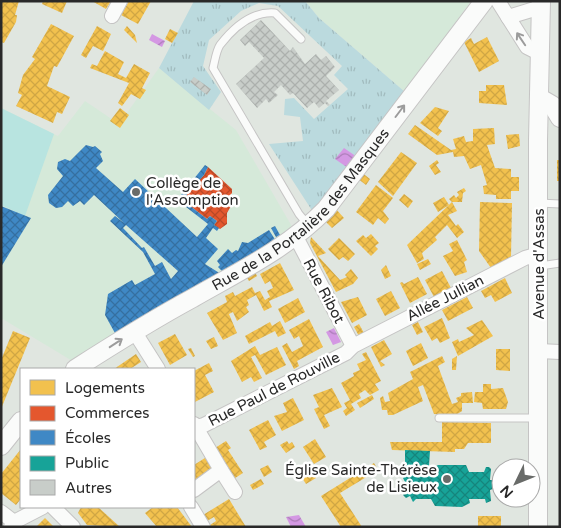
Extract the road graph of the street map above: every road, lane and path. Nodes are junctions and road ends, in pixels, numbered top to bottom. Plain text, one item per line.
1 (120, 1) edge
2 (484, 1) edge
3 (498, 1) edge
4 (541, 4) edge
5 (112, 16) dead end
6 (508, 17) junction
7 (302, 39) dead end
8 (541, 54) junction
9 (540, 98) junction
10 (560, 118) edge
11 (539, 203) junction
12 (560, 204) edge
13 (302, 232) junction
14 (540, 260) junction
15 (560, 263) edge
16 (134, 331) junction
17 (352, 346) junction
18 (539, 351) junction
19 (560, 352) edge
20 (77, 368) edge
21 (157, 368) edge
22 (439, 418) dead end
23 (538, 418) junction
24 (20, 422) edge
25 (195, 426) edge
26 (195, 428) edge
27 (1, 446) edge
28 (221, 470) junction
29 (195, 489) edge
30 (234, 492) dead end
31 (41, 508) edge
32 (54, 508) edge
33 (192, 508) edge
34 (1, 512) edge
35 (12, 524) edge
36 (73, 527) edge
37 (203, 527) edge
38 (538, 527) edge

1 - 5 street
13 -> 2 street, Rue de la Portalière des Masques
3 - 6 street
4 - 6 street
4 - 8 street, Avenue d'Assas
8 -> 6 street
7 - 13 lane
8 - 9 street, Avenue d'Assas
9 - 10 street
9 - 11 street, Avenue d'Assas
11 - 12 lane
11 - 14 street, Avenue d'Assas
13 - 16 street, Rue de la Portalière des Masques
13 - 17 street, Rue Ribot
14 - 15 lane
14 - 17 street, Allée Jullian
14 - 18 street, Avenue d'Assas
20 -> 16 street, Rue de la Portalière des Masques
16 - 21 street
17 - 25 street, Rue Paul de Rouville
18 - 19 street
18 - 23 street, Avenue d'Assas
22 - 23 lane
23 - 38 street, Avenue d'Assas
24 - 27 street
26 - 28 street
28 - 29 street
28 - 30 street
31 - 35 street
32 - 36 street
33 - 37 street
34 - 35 street

